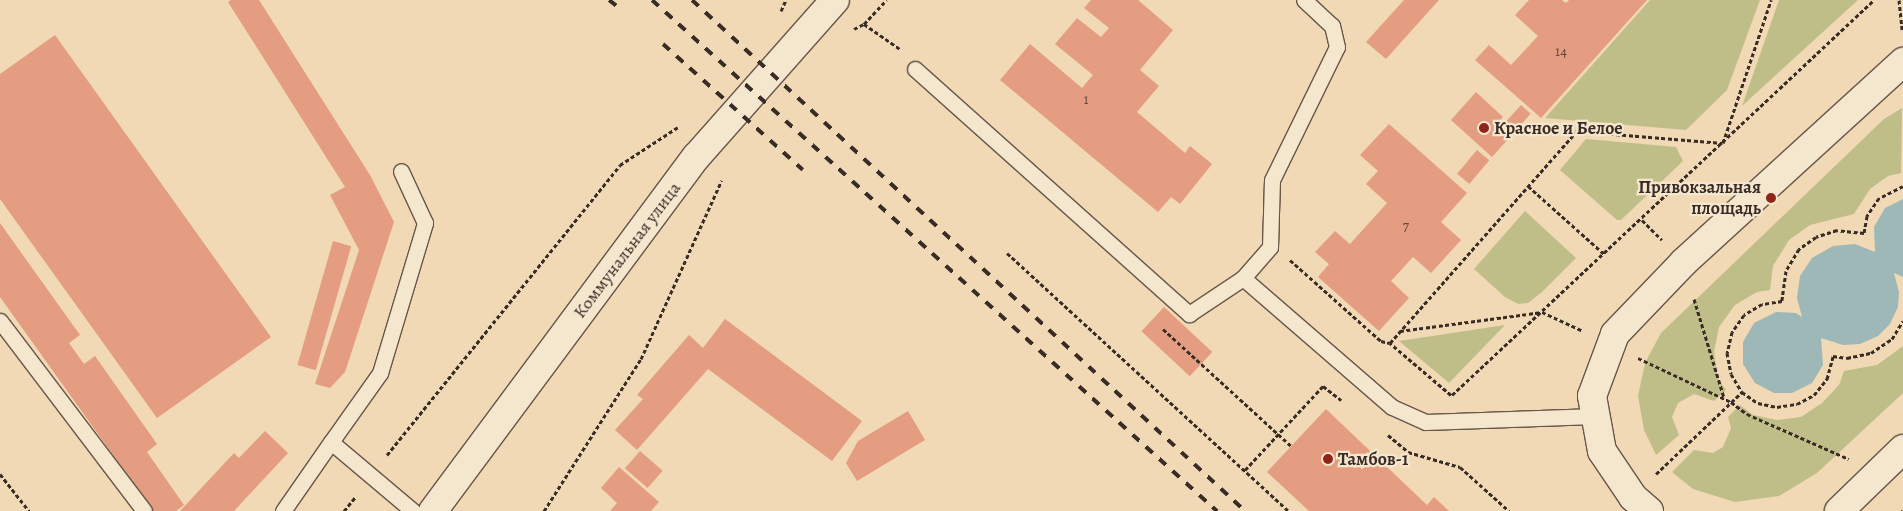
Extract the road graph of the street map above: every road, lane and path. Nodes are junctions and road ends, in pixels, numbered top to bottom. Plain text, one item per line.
1 (786, 0) edge
2 (835, 0) edge
3 (886, 0) edge
4 (1304, 0) edge
5 (1771, 0) edge
6 (1874, 0) edge
7 (1900, 0) edge
8 (779, 15) dead end
9 (1902, 35) edge
10 (903, 51) dead end
11 (1903, 62) edge
12 (915, 69) dead end
13 (685, 122) dead end
14 (1722, 143) junction
15 (401, 171) dead end
16 (723, 178) dead end
17 (1528, 186) junction
18 (1903, 186) edge
19 (1642, 220) junction
20 (1270, 242) junction
21 (1007, 253) dead end
22 (1604, 254) junction
23 (1684, 262) junction
24 (1243, 278) junction
25 (1542, 312) junction
26 (0, 321) edge
27 (1903, 321) edge
28 (1159, 325) dead end
29 (1400, 331) junction
30 (1390, 342) junction
31 (1611, 345) junction
32 (1742, 392) junction
33 (1452, 396) junction
34 (1724, 399) junction
35 (1731, 402) junction
36 (1347, 404) dead end
37 (1595, 416) junction
38 (1426, 422) junction
39 (1278, 434) junction
40 (1386, 434) dead end
41 (331, 442) junction
42 (1291, 446) dead end
43 (1903, 449) edge
44 (1245, 470) junction
45 (1879, 472) junction
46 (0, 474) edge
47 (370, 475) junction
48 (1641, 504) edge
49 (29, 511) edge
50 (144, 511) edge
51 (283, 511) edge
52 (344, 511) edge
53 (413, 511) edge
54 (432, 511) edge
55 (544, 511) edge
56 (1289, 511) edge
57 (1509, 511) edge
58 (1839, 511) edge

1 - 8 path
2 - 54 street, Коммунальная улица
3 - 10 path
4 - 20 lane
5 - 14 path
6 - 14 path
7 - 9 path
11 - 23 street
12 - 24 lane
13 - 47 path
14 - 17 path
14 - 19 path
15 - 41 lane
16 - 55 path
17 - 22 path
17 - 29 path
18 - 32 path
19 - 22 path
19 - 23 path
20 - 24 lane
20 - 30 path
21 - 44 path
22 - 25 path
23 - 31 street
23 - 34 path
24 - 38 lane
25 - 29 path
25 - 31 path
25 - 33 path
26 - 50 lane
27 - 32 path
28 - 39 path
29 - 30 path
30 - 33 path
31 - 34 path
31 - 37 street
32 - 35 path
33 - 38 path
34 - 35 path
35 - 45 path
35 - 48 path
36 - 39 path
37 - 38 lane
37 - 48 street
39 - 42 path
39 - 44 path
40 - 57 path
41 - 47 lane
41 - 51 lane
43 - 45 street
44 - 56 path
45 - 58 street
46 - 49 path
47 - 52 path
47 - 53 lane

